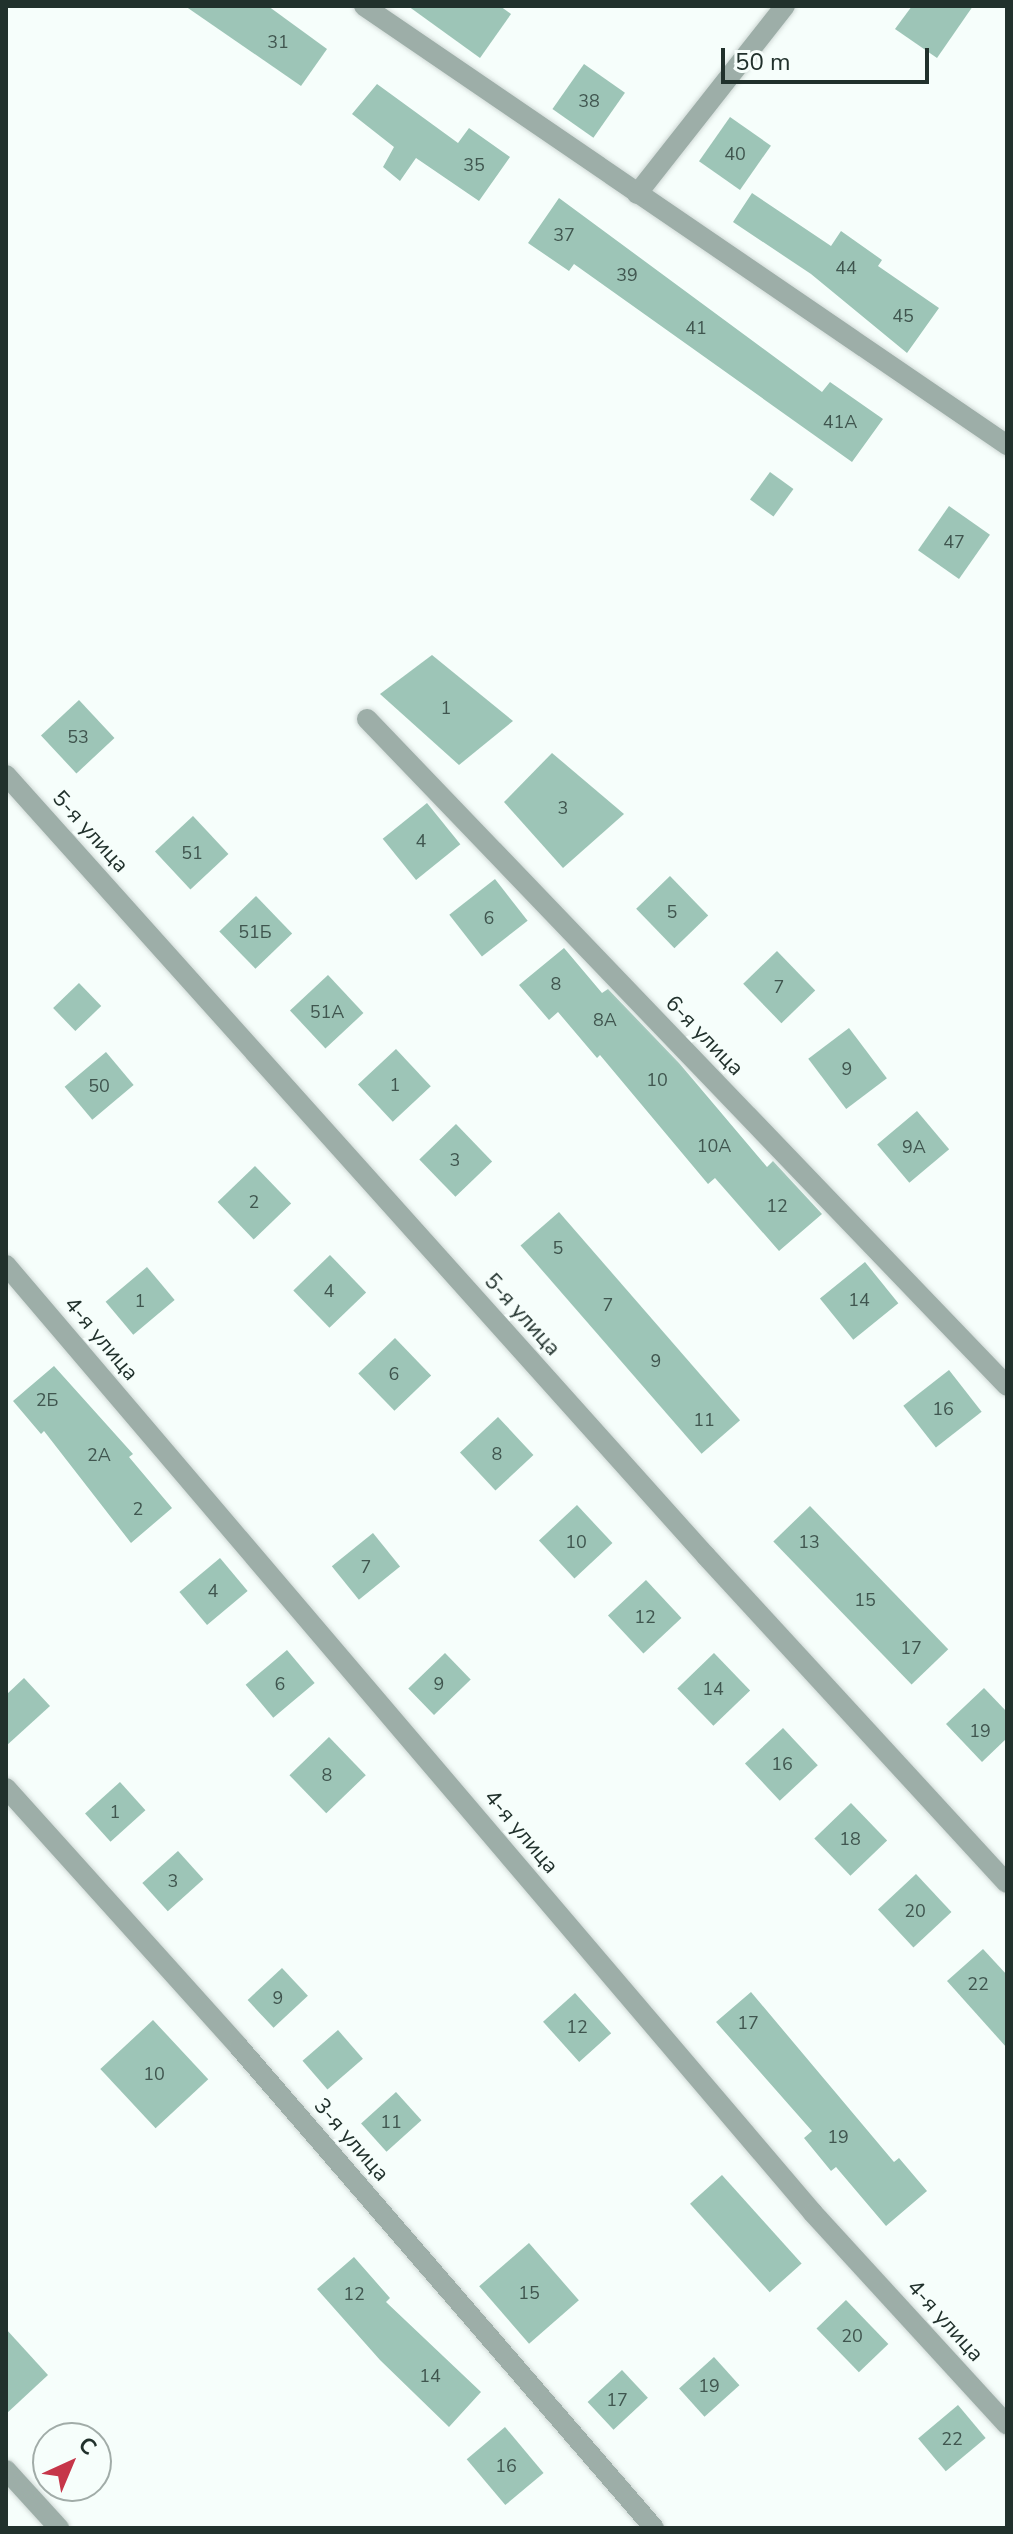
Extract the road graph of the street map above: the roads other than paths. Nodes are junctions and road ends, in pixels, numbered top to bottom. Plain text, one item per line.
1 (364, 6) edge
2 (785, 6) edge
3 (637, 194) junction
4 (1007, 445) edge
5 (367, 719) dead end
6 (6, 775) edge
7 (6, 1265) edge
8 (1007, 1386) edge
9 (6, 1788) edge
10 (1007, 1883) edge
11 (1007, 2425) edge
12 (6, 2470) edge
13 (59, 2528) edge
14 (654, 2528) edge

1 - 3 street
2 - 3 street
3 - 4 street
5 - 8 street, 6-я улица
6 - 10 street, 5-я улица
7 - 11 street, 4-я улица
9 - 14 street, 3-я улица
12 - 13 street

